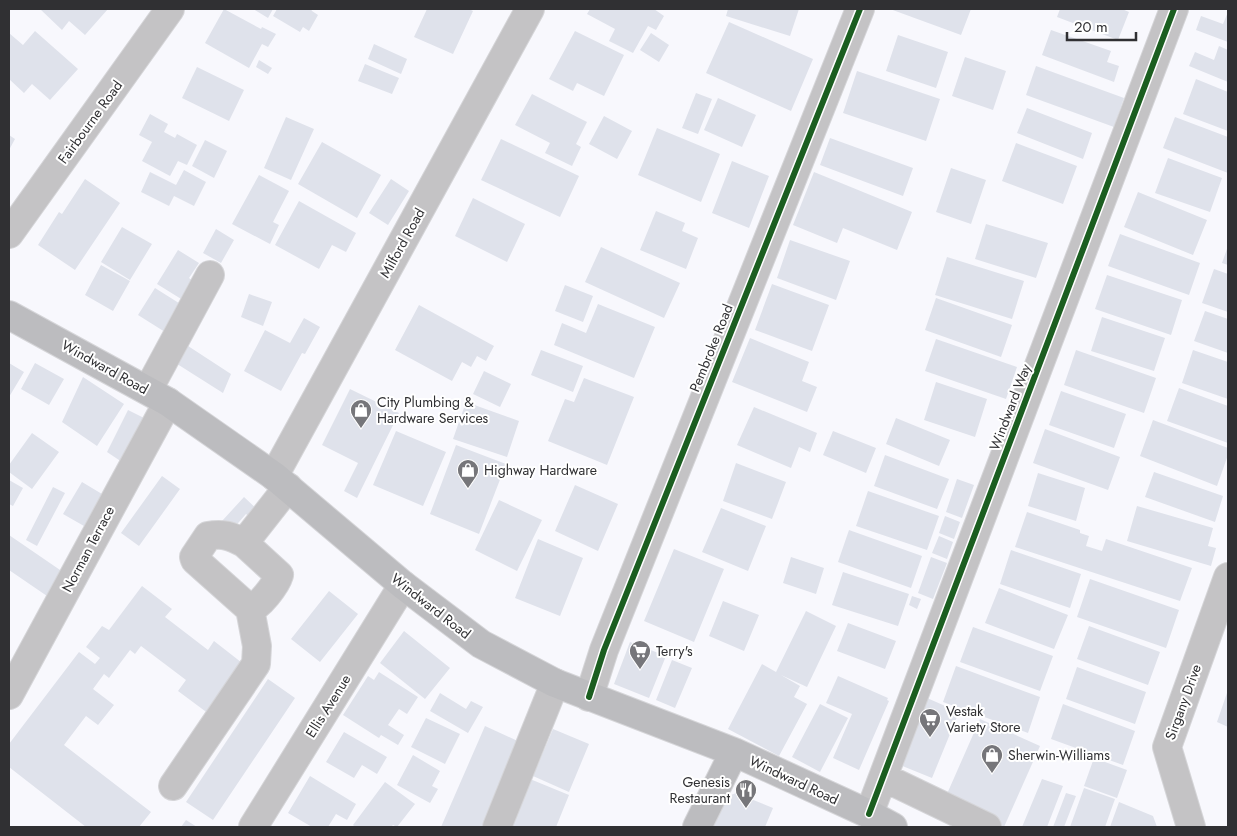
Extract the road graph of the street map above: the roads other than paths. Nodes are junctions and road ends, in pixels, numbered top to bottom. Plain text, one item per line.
1 (170, 9) edge
2 (530, 9) edge
3 (860, 9) edge
4 (1174, 9) edge
5 (9, 232) edge
6 (210, 275) dead end
7 (9, 315) edge
8 (158, 396) junction
9 (281, 482) junction
10 (244, 543) junction
11 (1228, 577) edge
12 (403, 585) junction
13 (250, 610) junction
14 (555, 683) junction
15 (9, 695) edge
16 (589, 697) junction
17 (734, 752) junction
18 (883, 777) junction
19 (173, 786) dead end
20 (869, 814) junction
21 (253, 827) edge
22 (497, 827) edge
23 (697, 827) edge
24 (893, 827) edge
25 (987, 827) edge
26 (1192, 827) edge

1 - 5 street, Fairbourne Road
2 - 9 street, Milford Road
3 - 16 street, Pembroke Road
4 - 18 street, Windward Way
6 - 8 street, Norman Terrace
7 - 8 main road, Windward Road
8 - 9 main road, Windward Road
8 - 15 street, Norman Terrace
9 - 10 street, Milford Road
9 - 12 main road, Windward Road
10 - 13 street
10 - 13 street
11 - 26 street, Sirgany Drive
12 - 14 main road, Windward Road
12 - 21 street, Ellis Avenue
13 - 19 street
14 - 16 main road, Windward Road
14 - 22 street
16 - 17 main road, Windward Road
17 - 20 main road, Windward Road
17 - 23 main road
18 - 20 street, Windward Way
18 - 25 street
20 - 24 main road, Windward Road

